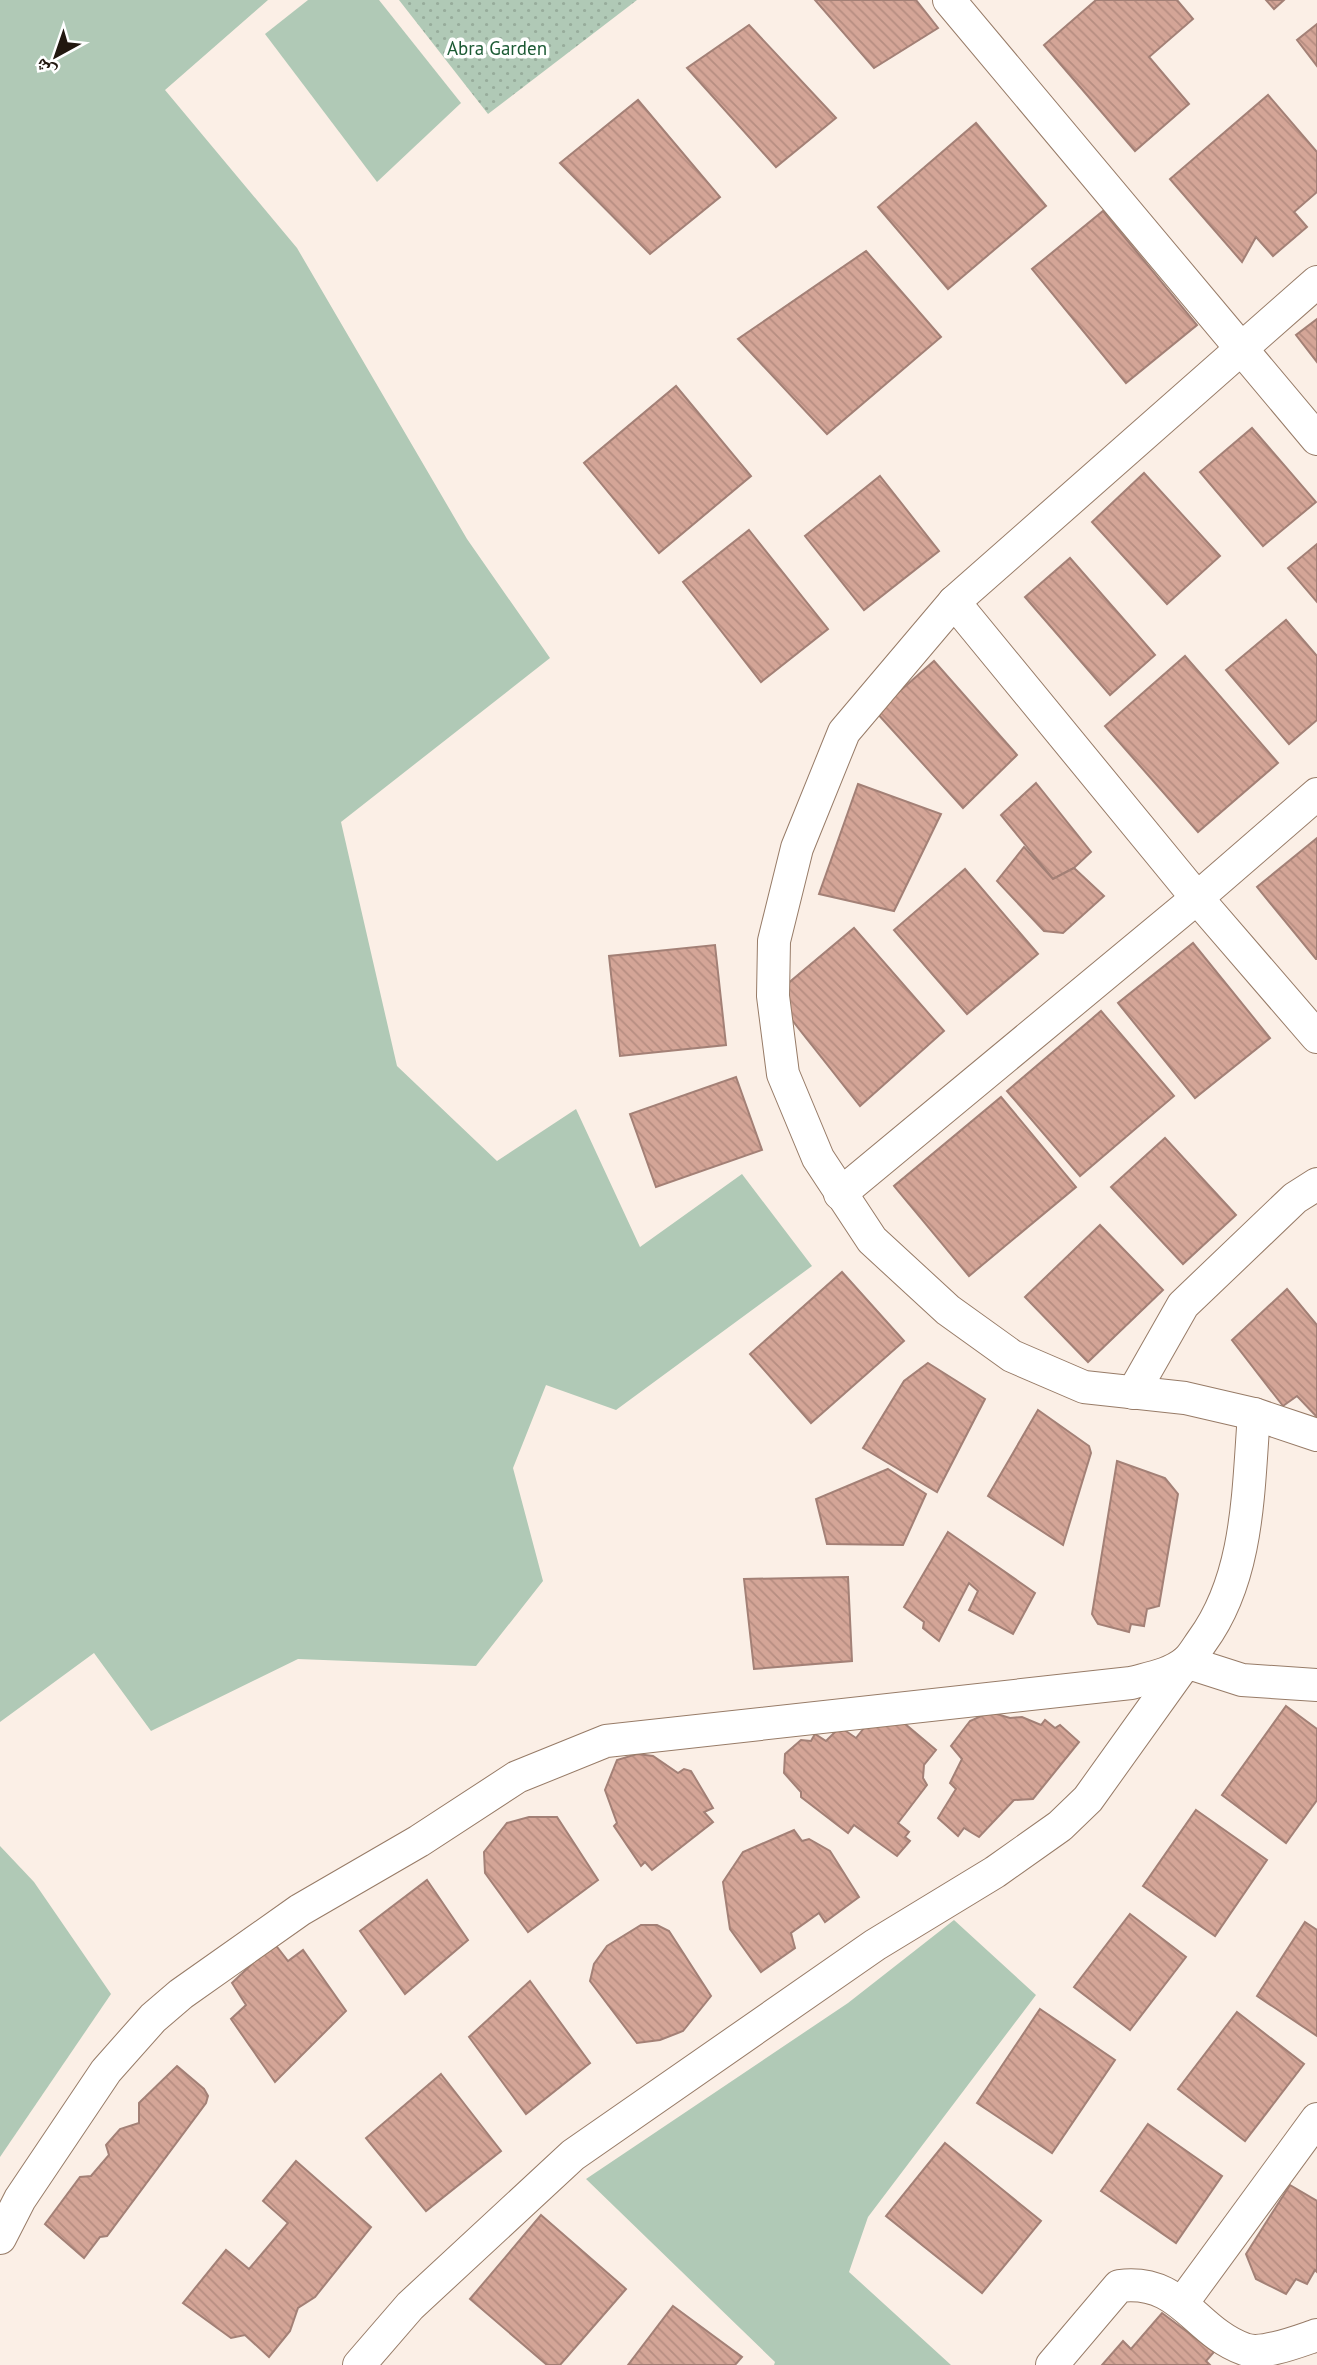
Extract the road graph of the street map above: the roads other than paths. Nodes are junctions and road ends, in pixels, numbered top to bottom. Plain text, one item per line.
1 (949, 0) edge
2 (1317, 282) edge
3 (1242, 351) junction
4 (1317, 439) edge
5 (954, 602) junction
6 (1317, 794) edge
7 (1197, 898) junction
8 (1317, 1037) edge
9 (1317, 1184) edge
10 (840, 1194) junction
11 (1133, 1393) junction
12 (1254, 1414) junction
13 (1317, 1435) edge
14 (1186, 1662) junction
15 (1317, 1685) edge
16 (1317, 2119) edge
17 (0, 2238) edge
18 (1182, 2302) junction
19 (1317, 2335) edge
20 (1245, 2358) edge
21 (359, 2365) edge
22 (1052, 2365) edge

1 - 3 street
2 - 3 street
3 - 4 street
3 - 5 street
5 - 7 street
5 - 10 street
6 - 7 street
7 - 8 street
7 - 10 street
9 - 11 street
10 - 11 street
11 - 12 street
12 - 13 street
12 - 14 street
14 - 15 street
14 - 17 street
14 - 21 street
16 - 18 street
18 - 20 street
18 - 22 street
19 - 20 street

